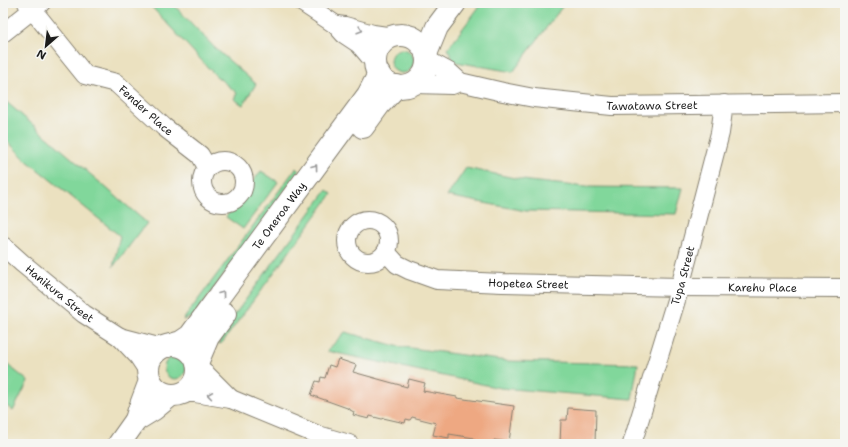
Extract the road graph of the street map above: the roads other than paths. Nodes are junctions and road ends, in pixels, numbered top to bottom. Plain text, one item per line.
1 (303, 3) edge
2 (436, 3) edge
3 (455, 3) edge
4 (33, 5) edge
5 (336, 25) junction
6 (3, 33) edge
7 (399, 36) junction
8 (427, 57) junction
9 (377, 69) junction
10 (460, 82) junction
11 (405, 85) junction
12 (845, 103) edge
13 (724, 104) junction
14 (207, 167) dead end
15 (3, 246) edge
16 (386, 252) dead end
17 (680, 287) junction
18 (845, 288) edge
19 (120, 337) junction
20 (165, 347) junction
21 (198, 366) junction
22 (149, 376) junction
23 (177, 394) junction
24 (231, 399) junction
25 (136, 420) junction
26 (119, 444) edge
27 (349, 444) edge
28 (632, 444) edge

1 - 5 street
2 - 7 street, Te Oneroa Way
3 - 8 street, Te Oneroa Way
4 - 6 street
4 - 14 street, Fender Place
5 -> 7 street
5 - 9 street
7 - 8 street
7 - 9 street, Te Oneroa Way
8 - 10 street, Tawatawa Street
8 - 11 street, Te Oneroa Way
9 - 11 street
20 -> 9 street, Te Oneroa Way
10 - 11 street, Tawatawa Street
10 - 13 street, Tawatawa Street
11 - 21 street, Te Oneroa Way
12 - 13 street, Tawatawa Street
13 - 17 street, Tupa Street
15 - 19 street, Hanikura Street
16 - 17 street, Hopetea Street
17 - 18 street, Karehu Place
17 - 28 street, Tupa Street
19 - 20 street, Hanikura Street
19 - 22 street, Hanikura Street
20 - 21 street
20 - 22 street, Te Oneroa Way
21 - 23 street, Te Oneroa Way
21 - 24 street
22 - 23 street
22 - 25 street, Te Oneroa Way
24 -> 23 street
23 - 25 street, Te Oneroa Way
24 - 27 street
25 - 26 street, Te Oneroa Way

